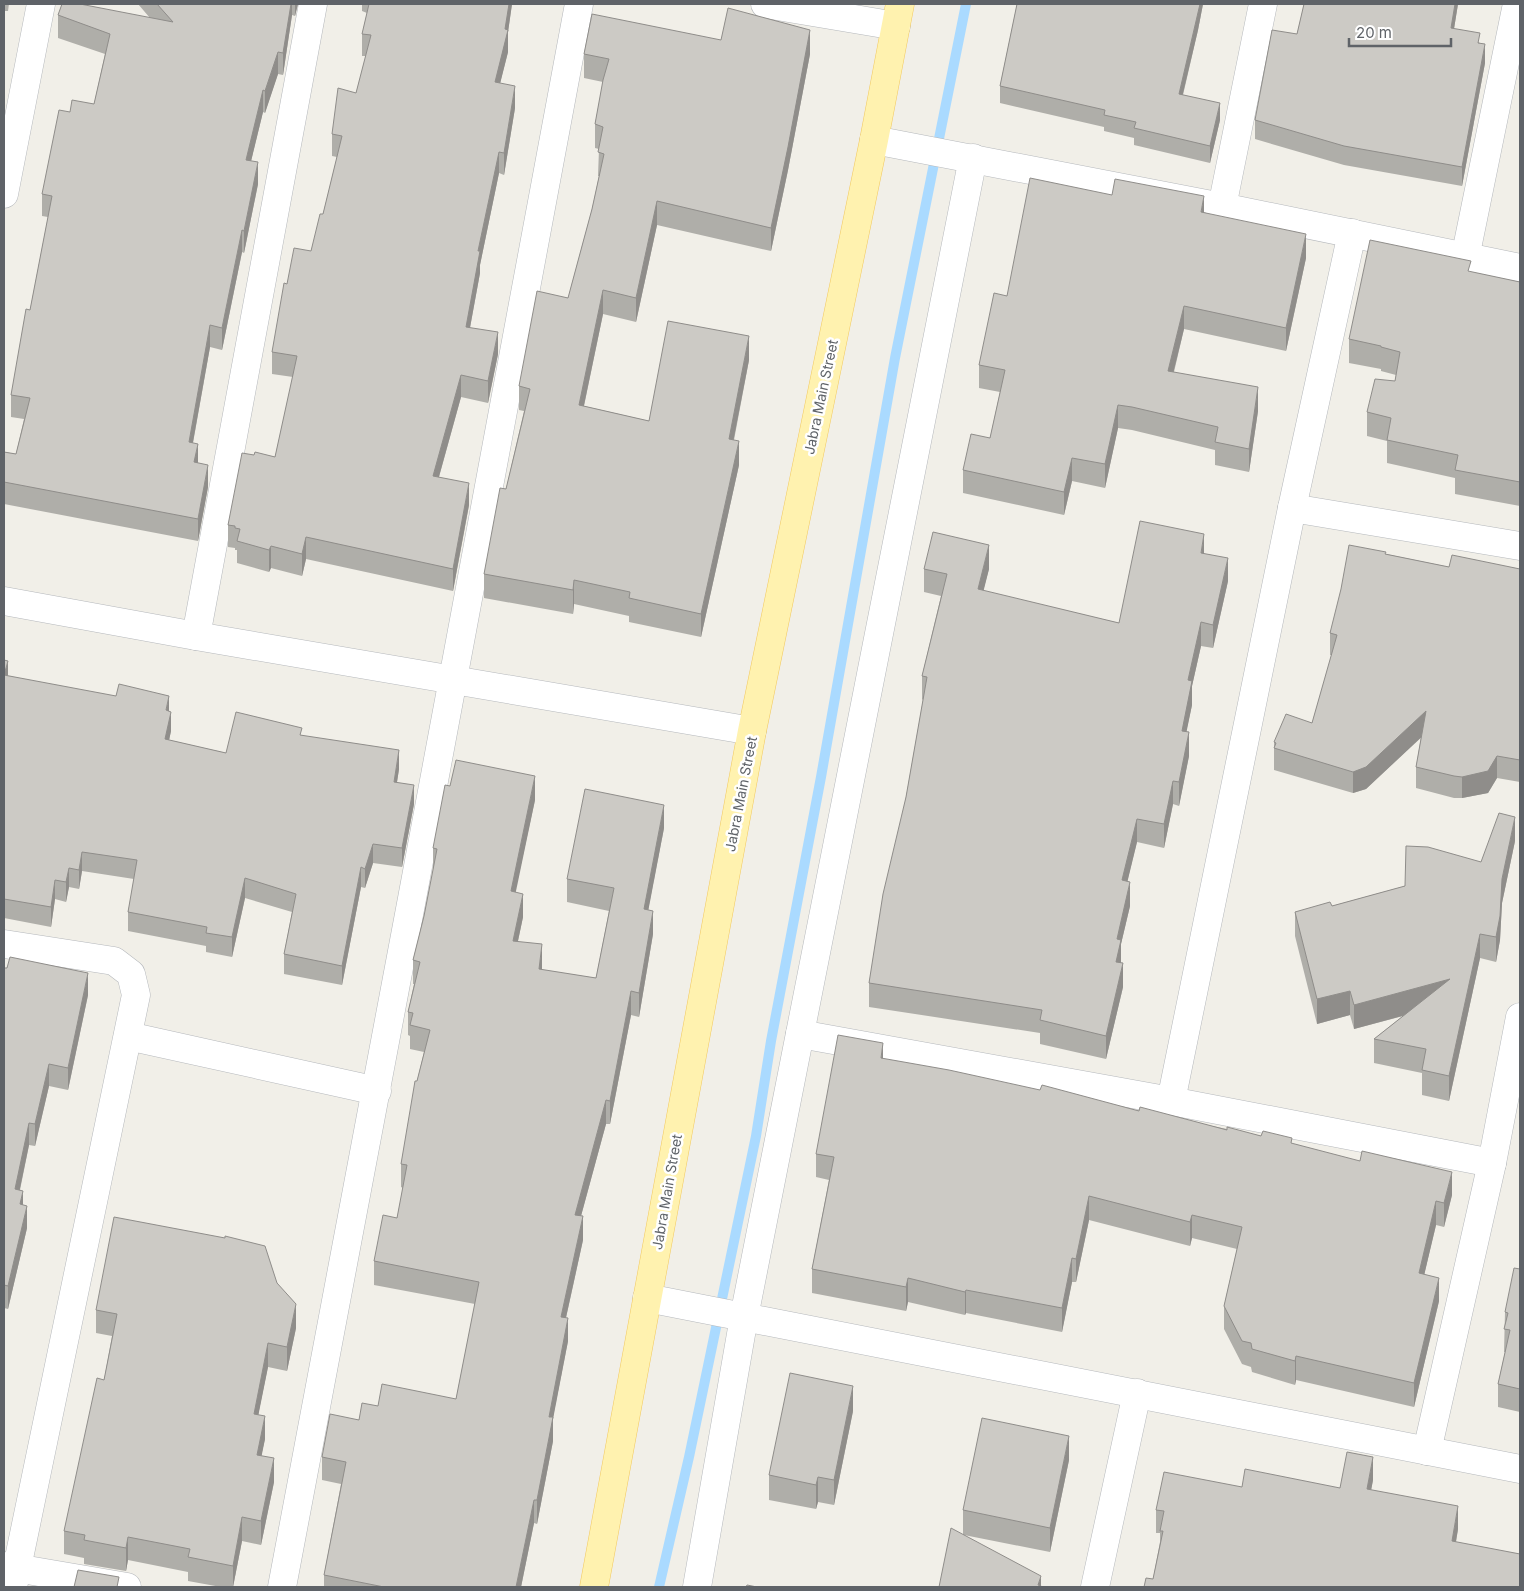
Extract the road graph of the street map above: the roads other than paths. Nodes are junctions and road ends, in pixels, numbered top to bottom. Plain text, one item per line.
1 (41, 4) edge
2 (313, 4) edge
3 (579, 4) edge
4 (765, 4) edge
5 (1263, 4) edge
6 (1517, 4) edge
7 (898, 15) edge
8 (874, 140) junction
9 (973, 158) junction
10 (4, 194) edge
11 (1222, 207) junction
12 (1352, 233) junction
13 (1465, 258) junction
14 (1520, 268) edge
15 (1292, 508) junction
16 (1520, 546) edge
17 (4, 601) edge
18 (196, 636) junction
19 (452, 680) junction
20 (752, 731) junction
21 (4, 944) edge
22 (1520, 1017) edge
23 (800, 1034) junction
24 (128, 1036) junction
25 (377, 1092) junction
26 (1172, 1101) junction
27 (1492, 1163) junction
28 (647, 1298) junction
29 (744, 1317) junction
30 (1137, 1393) junction
31 (1427, 1451) junction
32 (1520, 1469) edge
33 (11, 1573) edge
34 (127, 1587) edge
35 (282, 1587) edge
36 (594, 1587) edge
37 (697, 1587) edge
38 (1095, 1587) edge

1 - 10 street
2 - 18 street
3 - 19 street
4 - 7 street
5 - 11 street
6 - 13 street
7 - 8 main road, Jabra Main Street
8 - 9 street
8 - 20 main road, Jabra Main Street
9 - 11 street
9 - 23 street
11 - 12 street
12 - 13 street
12 - 15 street
13 - 14 street
15 - 16 street
15 - 26 street
17 - 18 street
18 - 19 street
19 - 20 street
19 - 25 street
20 - 28 main road, Jabra Main Street
21 - 24 street
22 - 27 street
23 - 26 street
23 - 29 street
24 - 25 street
24 - 33 street
25 - 35 street
26 - 27 street
27 - 31 street
28 - 29 street
28 - 36 main road, Jabra Main Street
29 - 30 street
29 - 37 street
30 - 31 street
30 - 38 street
31 - 32 street
33 - 34 street

